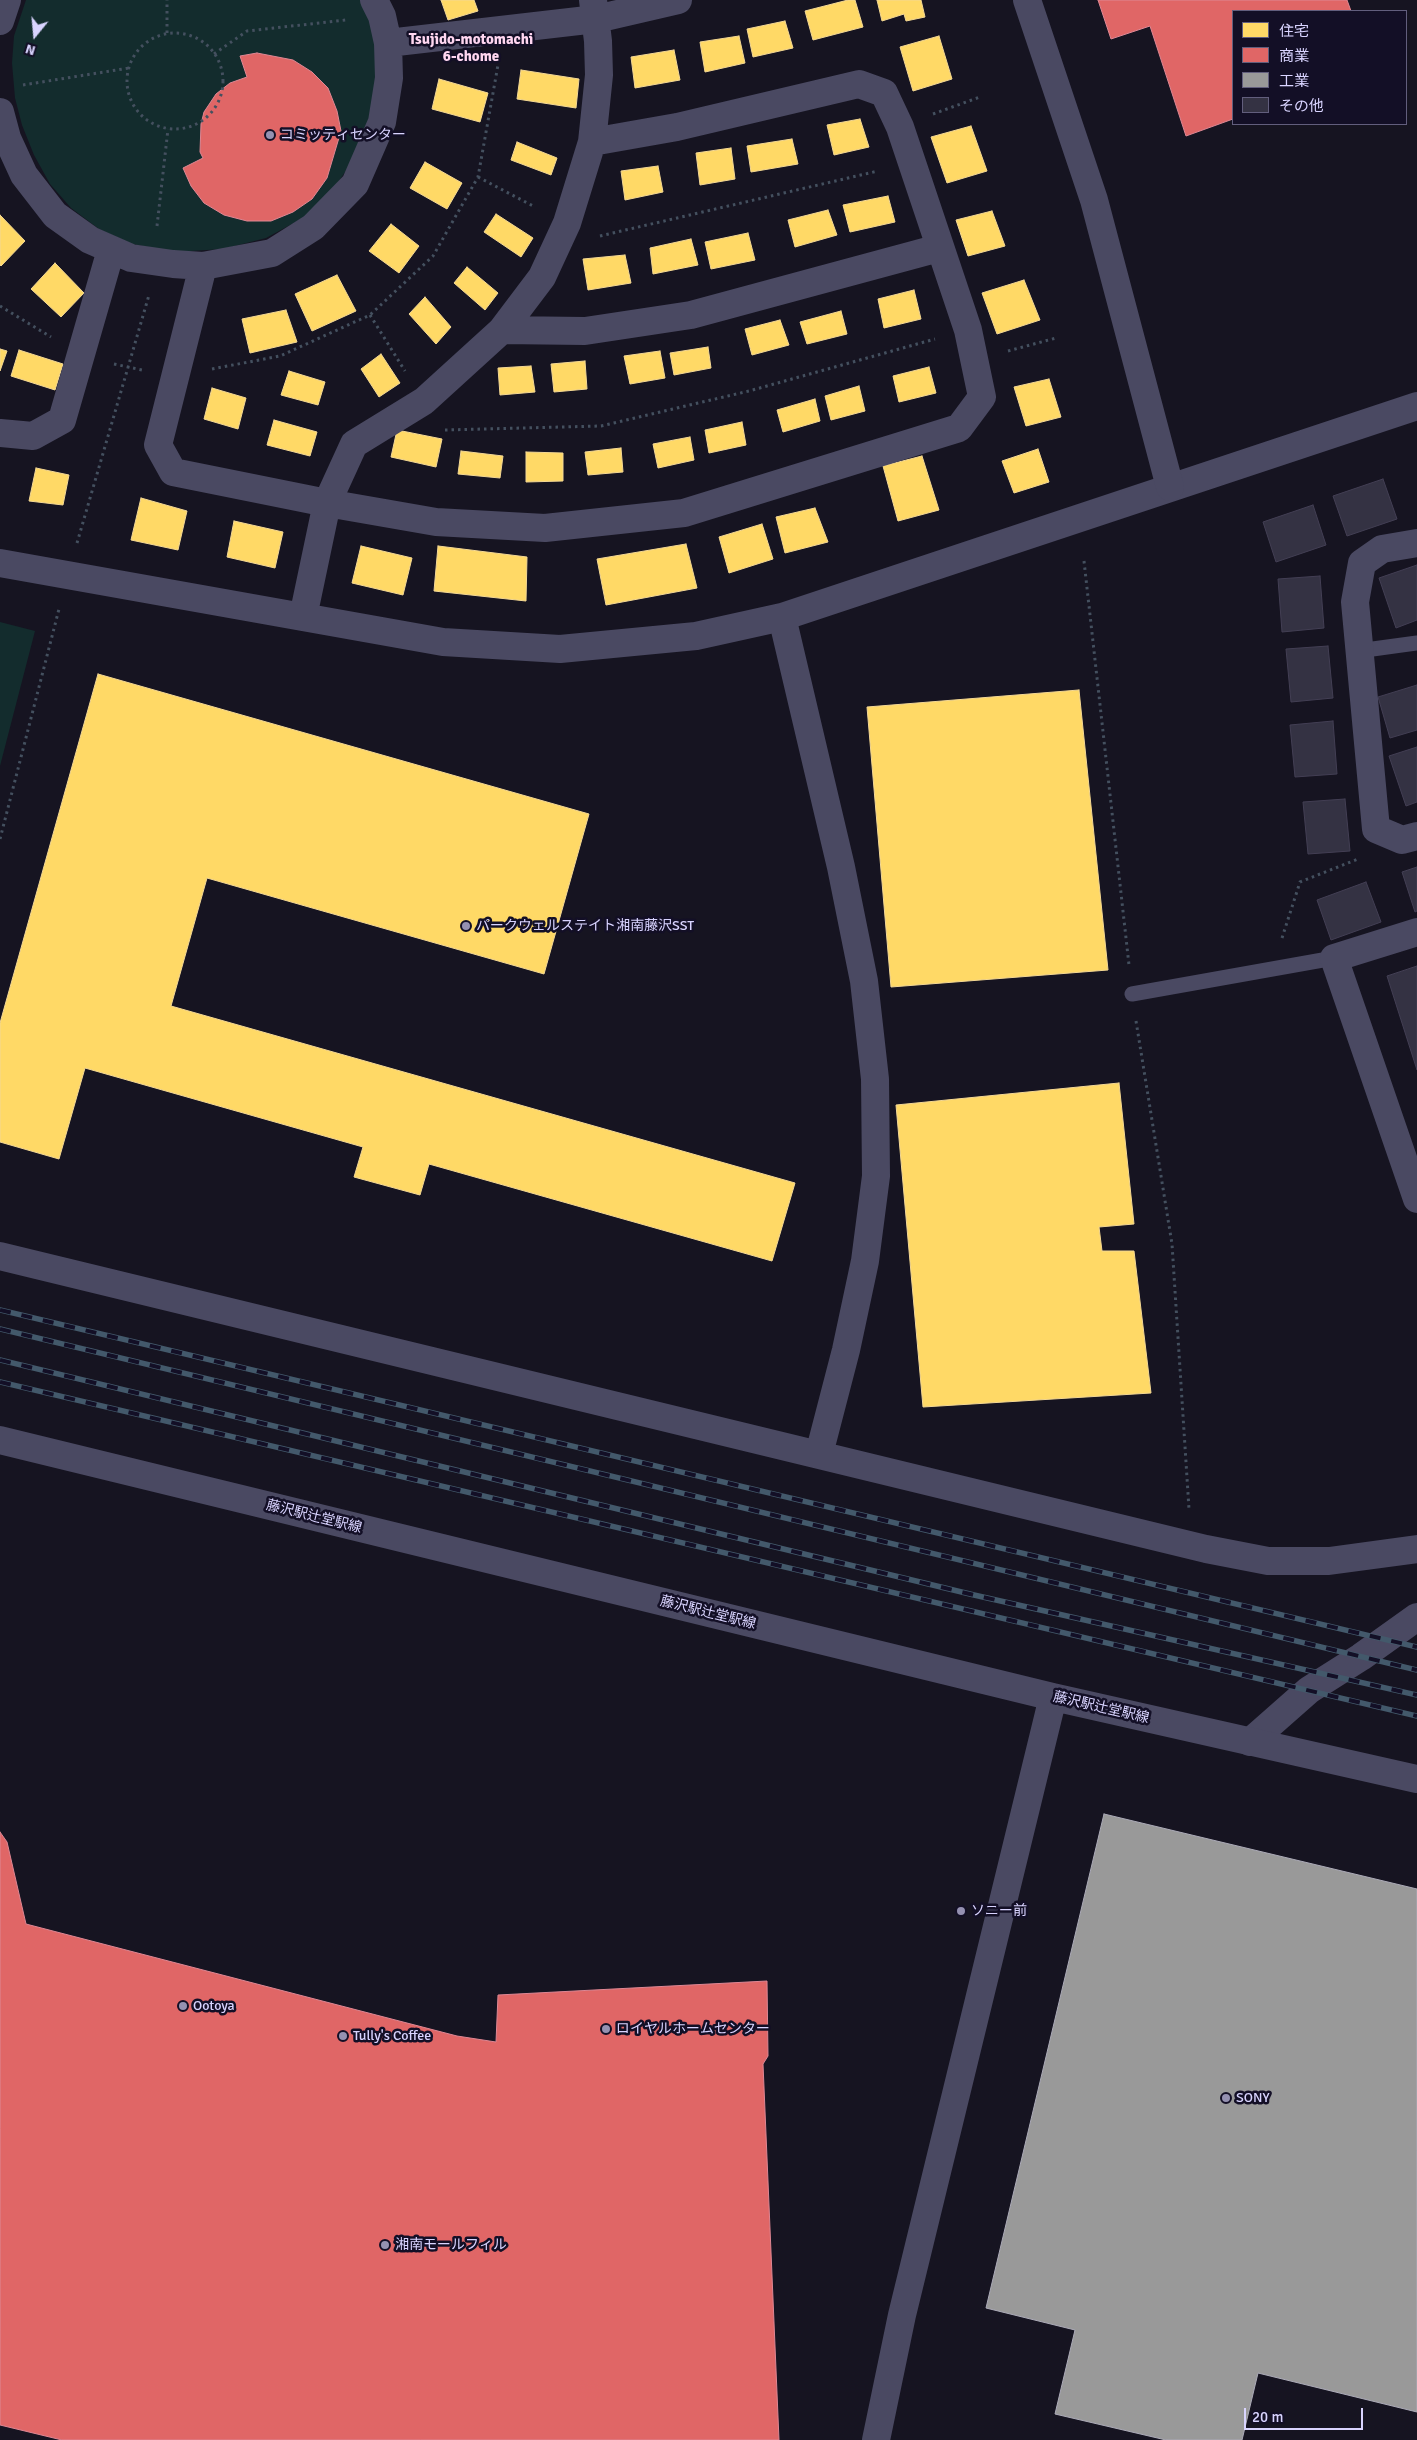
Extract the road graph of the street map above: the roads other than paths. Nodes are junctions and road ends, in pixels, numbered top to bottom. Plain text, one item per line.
1 (6, 0) edge
2 (678, 0) edge
3 (1026, 0) edge
4 (378, 8) edge
5 (594, 9) edge
6 (0, 21) edge
7 (388, 43) junction
8 (0, 112) edge
9 (592, 142) junction
10 (939, 248) junction
11 (111, 250) junction
12 (203, 266) junction
13 (502, 330) junction
14 (1417, 406) edge
15 (0, 433) edge
16 (1170, 486) junction
17 (327, 503) junction
18 (1417, 543) edge
19 (0, 563) edge
20 (302, 617) junction
21 (782, 617) junction
22 (1417, 643) edge
23 (1358, 651) junction
24 (1410, 838) edge
25 (1417, 932) edge
26 (1334, 958) junction
27 (1132, 994) road end
28 (1417, 1199) edge
29 (0, 1256) edge
30 (0, 1440) edge
31 (819, 1454) junction
32 (1417, 1549) edge
33 (1417, 1617) edge
34 (1053, 1697) junction
35 (1250, 1742) junction
36 (1417, 1779) edge
37 (876, 2440) edge

1 - 6 street
2 - 5 street
3 - 16 street
4 - 7 street
5 - 7 street
5 - 9 street
7 - 12 street
8 - 11 street
9 - 10 street
9 - 13 street
10 - 13 street
10 - 17 street
11 - 12 street
11 - 15 street
12 - 17 street
13 - 17 street
14 - 16 street
16 - 21 street
17 - 20 street
18 - 23 street
19 - 20 street
20 - 21 street
21 - 31 street
22 - 23 lane
23 - 24 street
25 - 26 street
26 - 27 lane
26 - 28 street
29 - 31 street
30 - 34 street, 藤沢駅辻堂駅線
31 - 32 street
33 - 35 street
34 - 35 street, 藤沢駅辻堂駅線
34 - 37 street
35 - 36 street, 藤沢駅辻堂駅線

